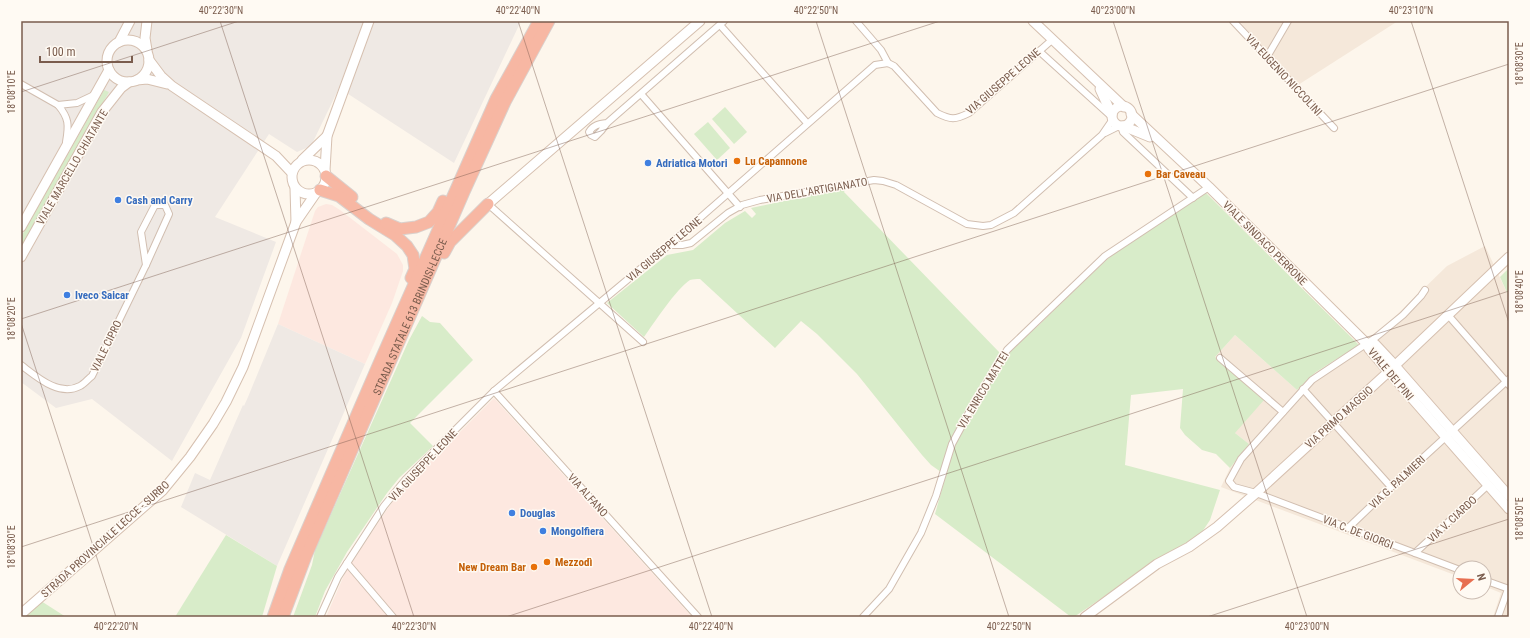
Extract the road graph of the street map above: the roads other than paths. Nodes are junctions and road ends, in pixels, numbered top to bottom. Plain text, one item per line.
1 (130, 21) edge
2 (147, 21) edge
3 (369, 21) edge
4 (539, 21) edge
5 (549, 21) edge
6 (700, 21) edge
7 (856, 21) edge
8 (1033, 21) edge
9 (1233, 21) edge
10 (1288, 21) edge
11 (722, 23) edge
12 (1053, 39) junction
13 (119, 42) junction
14 (1039, 51) junction
15 (148, 56) junction
16 (1267, 58) junction
17 (888, 63) junction
18 (109, 70) junction
19 (1092, 76) junction
20 (133, 81) junction
21 (21, 84) edge
22 (172, 86) junction
23 (96, 94) junction
24 (642, 94) junction
25 (58, 105) junction
26 (1124, 107) junction
27 (1131, 114) junction
28 (1117, 122) junction
29 (607, 123) dead end
30 (807, 123) junction
31 (1334, 128) dead end
32 (327, 136) junction
33 (1162, 143) junction
34 (476, 144) junction
35 (65, 150) junction
36 (276, 156) junction
37 (300, 162) junction
38 (292, 173) junction
39 (326, 173) junction
40 (1209, 187) junction
41 (295, 188) junction
42 (318, 192) junction
43 (729, 193) junction
44 (1193, 198) junction
45 (488, 204) junction
46 (740, 206) junction
47 (296, 222) junction
48 (21, 227) edge
49 (670, 245) junction
50 (21, 257) edge
51 (1509, 257) edge
52 (146, 265) junction
53 (1425, 290) dead end
54 (600, 303) junction
55 (1448, 315) junction
56 (407, 326) junction
57 (643, 342) dead end
58 (1366, 343) junction
59 (1220, 358) dead end
60 (380, 361) junction
61 (21, 366) edge
62 (1391, 368) junction
63 (1508, 382) edge
64 (1303, 389) junction
65 (494, 391) junction
66 (1283, 412) junction
67 (1333, 422) junction
68 (1448, 433) junction
69 (1488, 485) junction
70 (1391, 487) junction
71 (1256, 493) junction
72 (1509, 496) edge
73 (1508, 506) edge
74 (1348, 528) junction
75 (1415, 553) junction
76 (306, 556) junction
77 (347, 563) junction
78 (1452, 567) edge
79 (1492, 583) edge
80 (1509, 589) edge
81 (21, 614) edge
82 (273, 617) edge
83 (283, 617) edge
84 (287, 617) edge
85 (320, 617) edge
86 (393, 617) edge
87 (698, 617) edge
88 (863, 617) edge
89 (1085, 617) edge
90 (1498, 617) edge

1 - 13 street, VIALE MARCELLO CHIATANTE
2 - 15 street
3 - 32 street
4 - 34 highway, STRADA STATALE 613 BRINDISI-LECCE
5 - 56 highway, STRADA STATALE 613 BRINDISI-LECCE
6 - 45 street
7 - 17 street
8 - 12 street
9 - 16 street, VIA EUGENIO NICCOLINI
10 - 16 street
11 - 24 street
11 - 30 street
12 - 14 street, VIA GIUSEPPE LEONE
12 - 19 street
13 - 15 street
13 - 18 street, VIALE MARCELLO CHIATANTE
14 - 17 street, VIA GIUSEPPE LEONE
14 - 28 street
15 - 20 street, VIALE MARCELLO CHIATANTE
15 - 22 street
16 - 31 street, VIA EUGENIO NICCOLINI
17 - 30 street, VIA GIUSEPPE LEONE
18 - 20 street
18 - 23 street, VIALE MARCELLO CHIATANTE
19 - 26 street
19 - 28 street
20 - 22 street
20 - 50 street, VIALE MARCELLO CHIATANTE
21 - 25 street
22 - 36 street
23 - 25 street
23 - 35 street, VIALE MARCELLO CHIATANTE
24 - 29 street
24 - 43 street
25 - 35 street
26 - 27 street, VIALE SINDACO PERRONE
26 - 28 street
27 - 28 street
27 - 33 street, VIALE SINDACO PERRONE
28 - 33 street, VIALE SINDACO PERRONE
28 - 44 street
28 - 46 street, VIA DELL'ARTIGIANATO
30 - 43 street, VIA GIUSEPPE LEONE
32 - 37 street
32 - 39 street
33 - 40 street, VIALE SINDACO PERRONE
34 - 39 highway
34 - 60 highway, STRADA STATALE 613 BRINDISI-LECCE
35 - 48 street, VIALE MARCELLO CHIATANTE
36 - 37 street
36 - 38 street
37 - 38 street
37 - 39 street
38 - 41 street
39 - 42 street
40 - 44 street, VIA ENRICO MATTEI
40 - 58 street, VIALE SINDACO PERRONE
41 - 42 street
41 - 47 street, STRADA PROVINCIALE LECCE - SURBO
42 - 47 street, STRADA PROVINCIALE LECCE - SURBO
42 - 60 highway
43 - 46 street
43 - 49 street, VIA GIUSEPPE LEONE
44 - 88 street, VIA ENRICO MATTEI
45 - 54 street
45 - 56 highway
46 - 49 street, VIA DELL'ARTIGIANATO
47 - 81 street, STRADA PROVINCIALE LECCE - SURBO
49 - 54 street, VIA GIUSEPPE LEONE
51 - 55 street, VIA PRIMO MAGGIO
52 - 52 street, VIALE CIPRO
52 - 61 street, VIALE CIPRO
53 - 58 street
54 - 57 street
54 - 65 street, VIA GIUSEPPE LEONE
55 - 62 street, VIA PRIMO MAGGIO
55 - 63 street
56 - 76 highway, STRADA STATALE 613 BRINDISI-LECCE
58 - 62 street, VIALE DEI PINI
58 - 64 street
59 - 66 street
60 - 82 highway, STRADA STATALE 613 BRINDISI-LECCE
62 - 67 street, VIA PRIMO MAGGIO
62 - 68 street, VIALE DEI PINI
63 - 68 street, VIA G. PALMIERI
64 - 66 street
64 - 67 street
65 - 77 street, VIA GIUSEPPE LEONE
65 - 87 street, VIA ALFANO
66 - 71 street, VIA C. DE GIORGI
67 - 70 street
67 - 71 street, VIA PRIMO MAGGIO
68 - 69 street, VIALE DEI PINI
68 - 70 street, VIA G. PALMIERI
68 - 72 street, VIALE DEI PINI
69 - 73 street, VIALE DEI PINI
69 - 75 street, VIA V. CIARDO
70 - 74 street, VIA G. PALMIERI
71 - 74 street, VIA C. DE GIORGI
71 - 89 street, VIA PRIMO MAGGIO
74 - 75 street, VIA C. DE GIORGI
75 - 78 street, VIA C. DE GIORGI
76 - 83 highway, STRADA STATALE 613 BRINDISI-LECCE
76 - 84 highway
77 - 85 street, VIA GIUSEPPE LEONE
77 - 86 street
79 - 80 street
80 - 90 street

